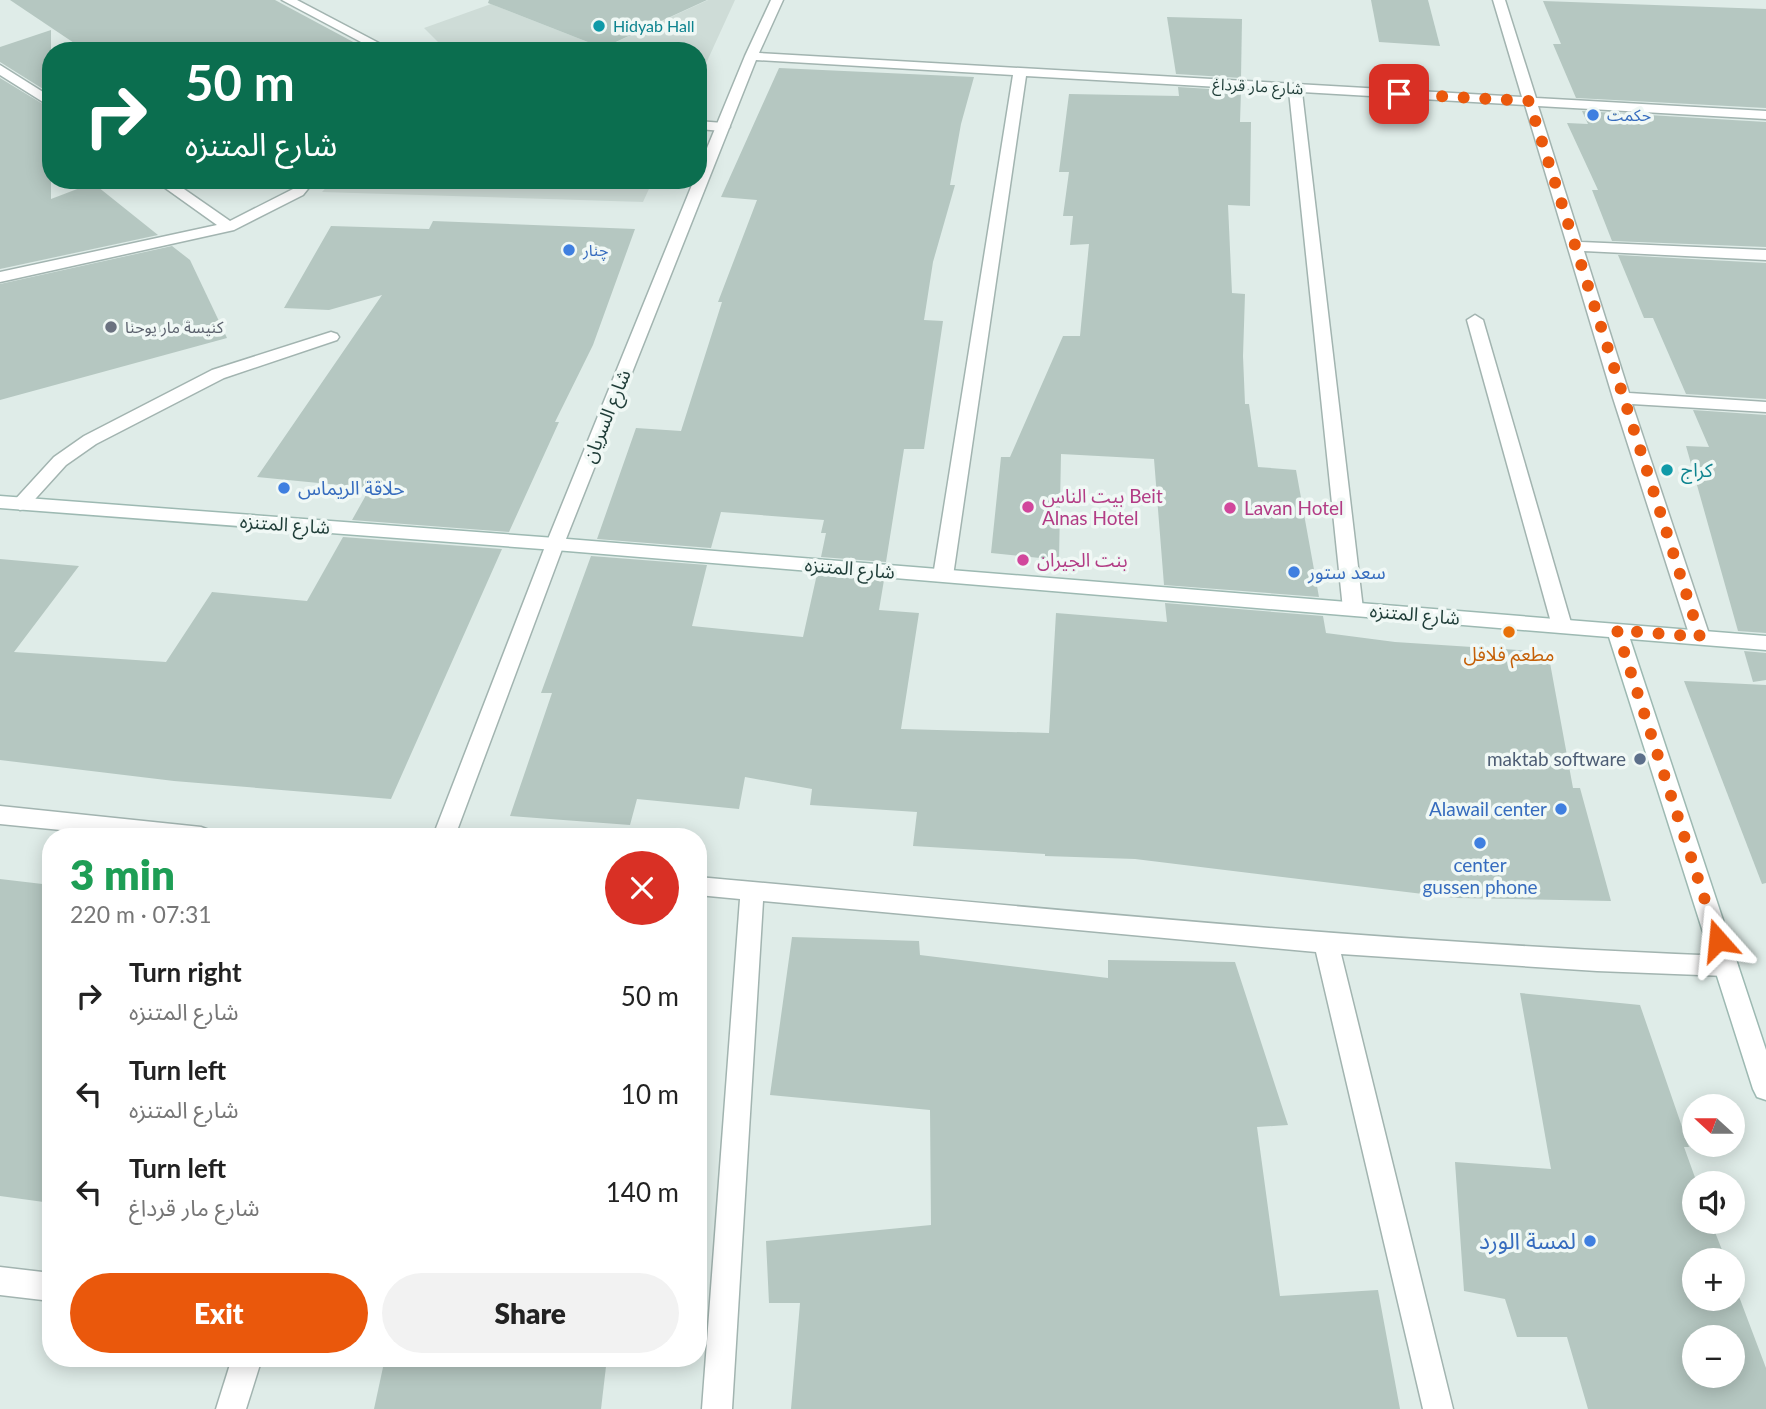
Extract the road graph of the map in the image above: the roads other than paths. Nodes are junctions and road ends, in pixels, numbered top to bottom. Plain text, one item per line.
1 (288, 0) edge
2 (777, 0) edge
3 (1499, 0) edge
4 (370, 42) edge
5 (751, 57) junction
6 (0, 69) edge
7 (1020, 72) junction
8 (1295, 88) junction
9 (42, 97) edge
10 (1529, 101) junction
11 (1766, 115) edge
12 (707, 126) edge
13 (723, 127) junction
14 (707, 167) edge
15 (174, 189) edge
16 (300, 189) edge
17 (698, 189) edge
18 (229, 227) junction
19 (1575, 246) junction
20 (1766, 255) edge
21 (0, 277) edge
22 (1475, 320) dead end
23 (331, 337) dead end
24 (1622, 398) junction
25 (1766, 407) edge
26 (10, 503) edge
27 (555, 544) junction
28 (943, 576) junction
29 (1353, 609) junction
30 (1562, 626) junction
31 (1617, 630) junction
32 (1700, 637) junction
33 (1766, 643) edge
34 (0, 815) edge
35 (124, 828) edge
36 (447, 828) edge
37 (707, 887) edge
38 (752, 891) junction
39 (1326, 942) junction
40 (1726, 966) junction
41 (1766, 1089) edge
42 (0, 1281) edge
43 (42, 1286) edge
44 (244, 1367) edge
45 (231, 1409) edge
46 (717, 1409) edge
47 (1438, 1409) edge

1 - 4 street
2 - 5 street, شارع السريان
3 - 10 street
5 - 7 street, شارع مار قرداغ
5 - 13 street, شارع السريان
6 - 9 street
7 - 8 street, شارع مار قرداغ
7 - 28 street
8 - 10 street, شارع مار قرداغ
8 - 29 street
10 - 11 street, شارع مار قرداغ
10 - 19 street
12 - 13 street
13 - 14 street, شارع السريان
15 - 18 street
16 - 18 street
17 - 27 street, شارع السريان
18 - 21 street
19 - 20 street
19 - 24 street
22 - 30 street
23 - 26 street
24 - 25 street
24 - 32 street
26 - 27 street, شارع المتنزه
27 - 28 street, شارع المتنزه
27 - 36 street, شارع السريان
28 - 29 street, شارع المتنزه
29 - 30 street, شارع المتنزه
30 - 31 street, شارع المتنزه
31 - 32 street, شارع المتنزه
31 - 40 street
32 - 33 street, شارع المتنزه
34 - 35 street
37 - 38 street
38 - 39 street
38 - 46 street
39 - 40 street
39 - 47 street
40 - 41 street
42 - 43 street
44 - 45 street

